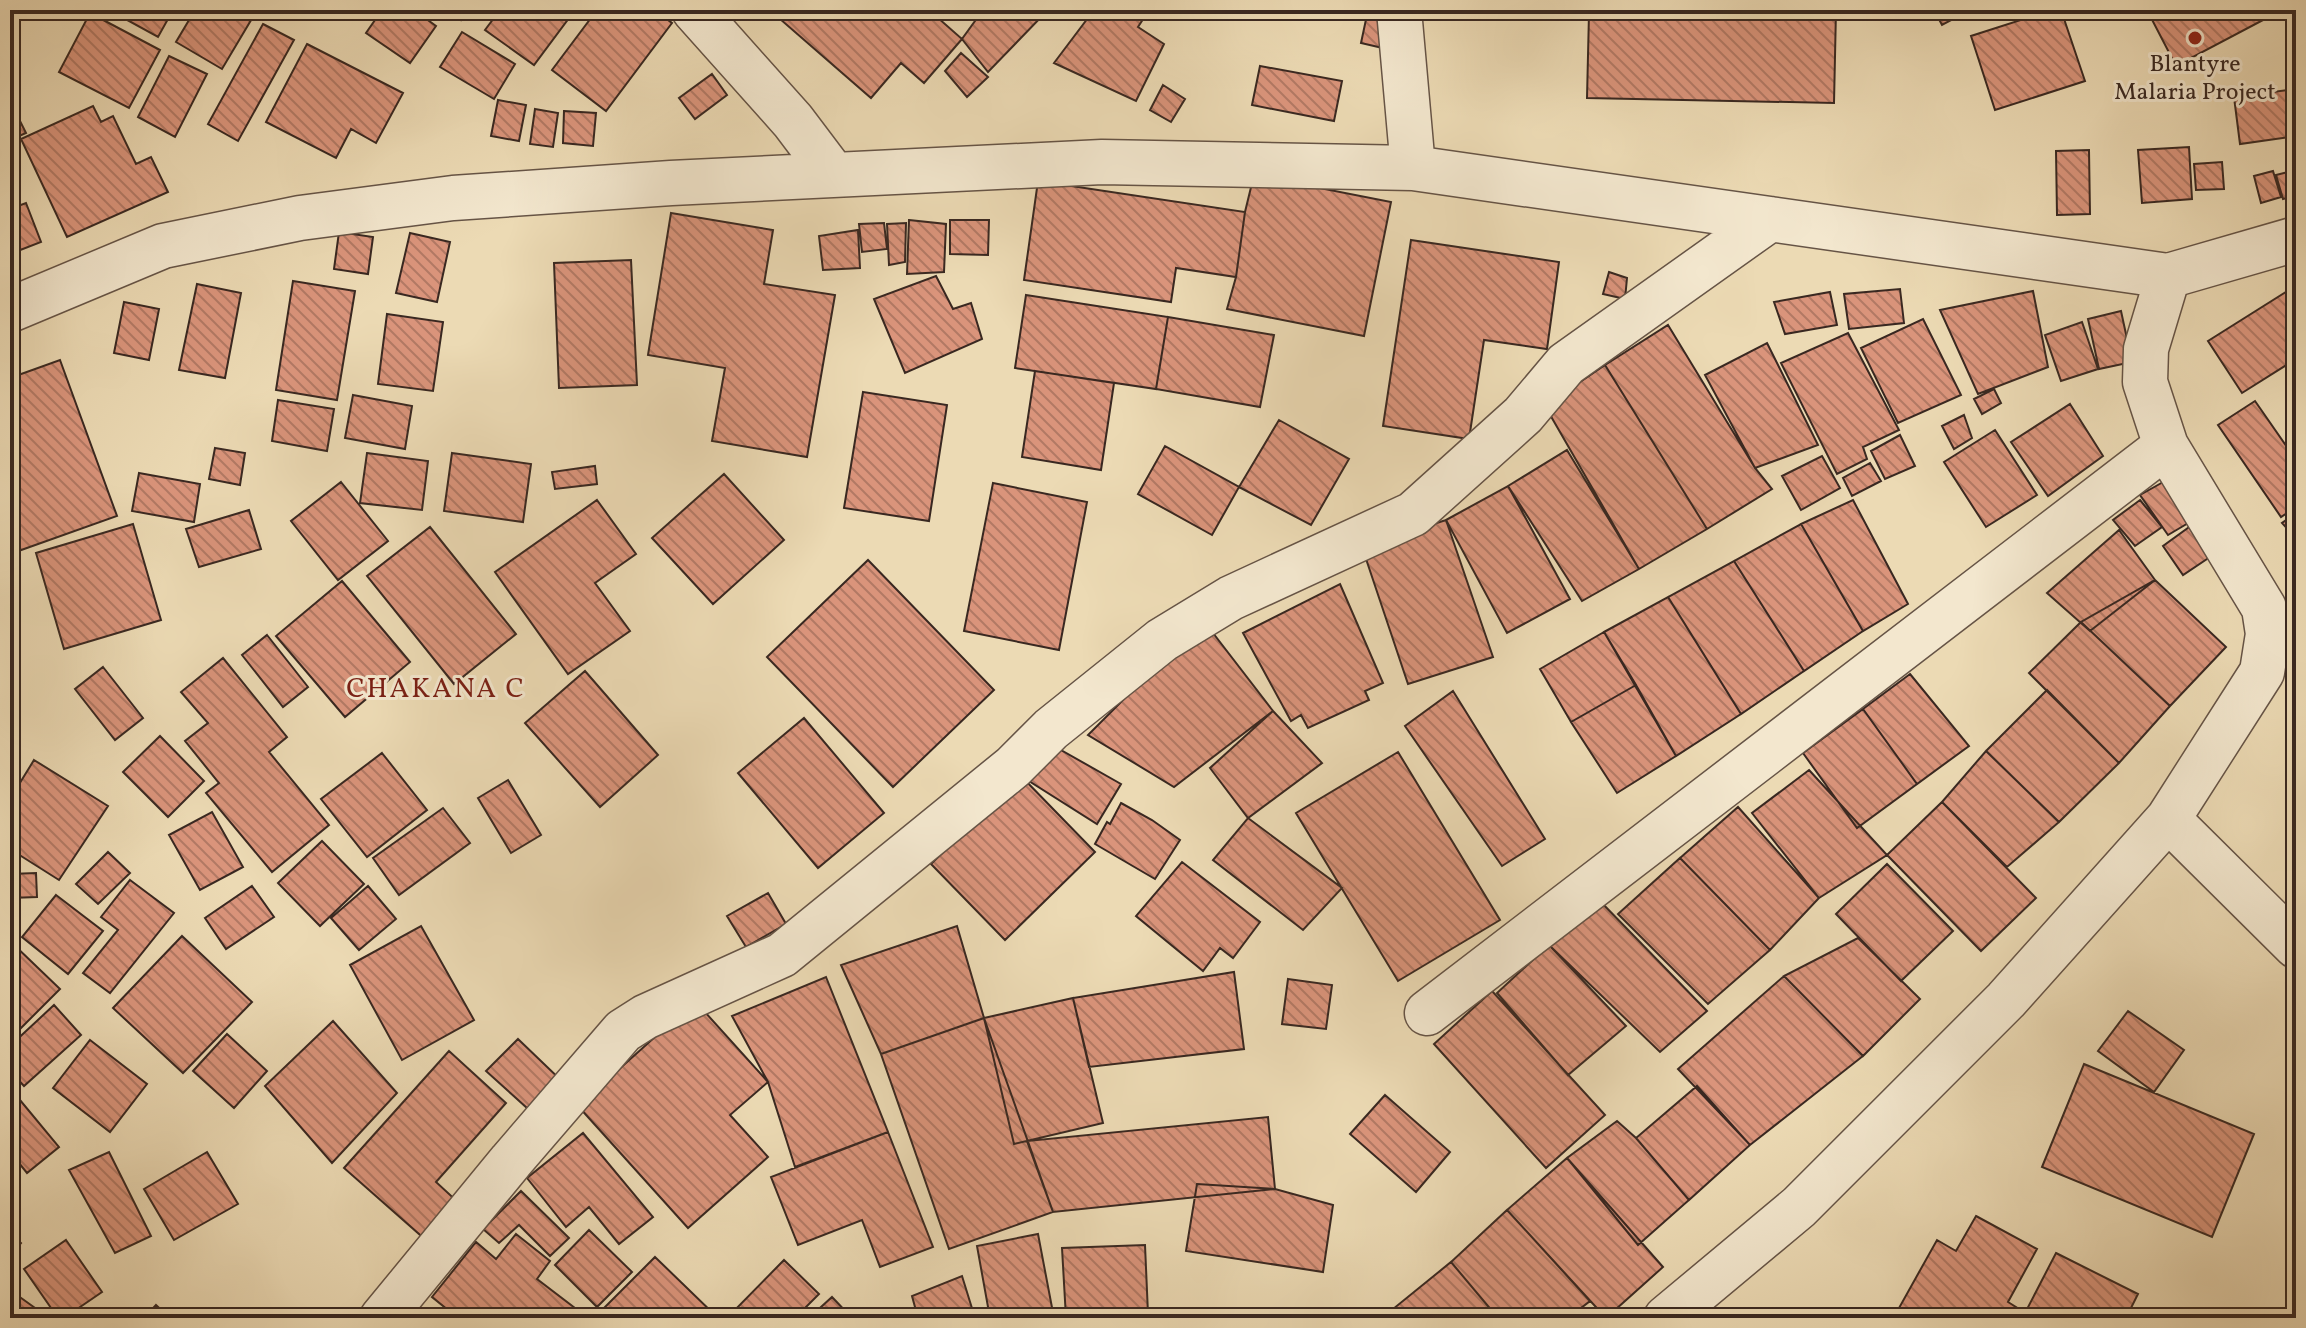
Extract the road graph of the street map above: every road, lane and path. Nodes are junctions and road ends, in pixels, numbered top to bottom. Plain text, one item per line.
1 (694, 10) edge
2 (1399, 10) edge
3 (1413, 168) junction
4 (833, 174) junction
5 (1770, 219) junction
6 (2296, 239) edge
7 (2168, 276) junction
8 (10, 310) edge
9 (2166, 446) junction
10 (2168, 819) junction
11 (2296, 946) edge
12 (1427, 1013) dead end
13 (382, 1318) edge
14 (1666, 1318) edge

1 - 4 street
2 - 3 street
3 - 4 street
3 - 5 street
4 - 8 street
5 - 7 street
5 - 13 street
6 - 7 street
7 - 9 street
9 - 10 street
9 - 12 street
10 - 11 street
10 - 14 street

